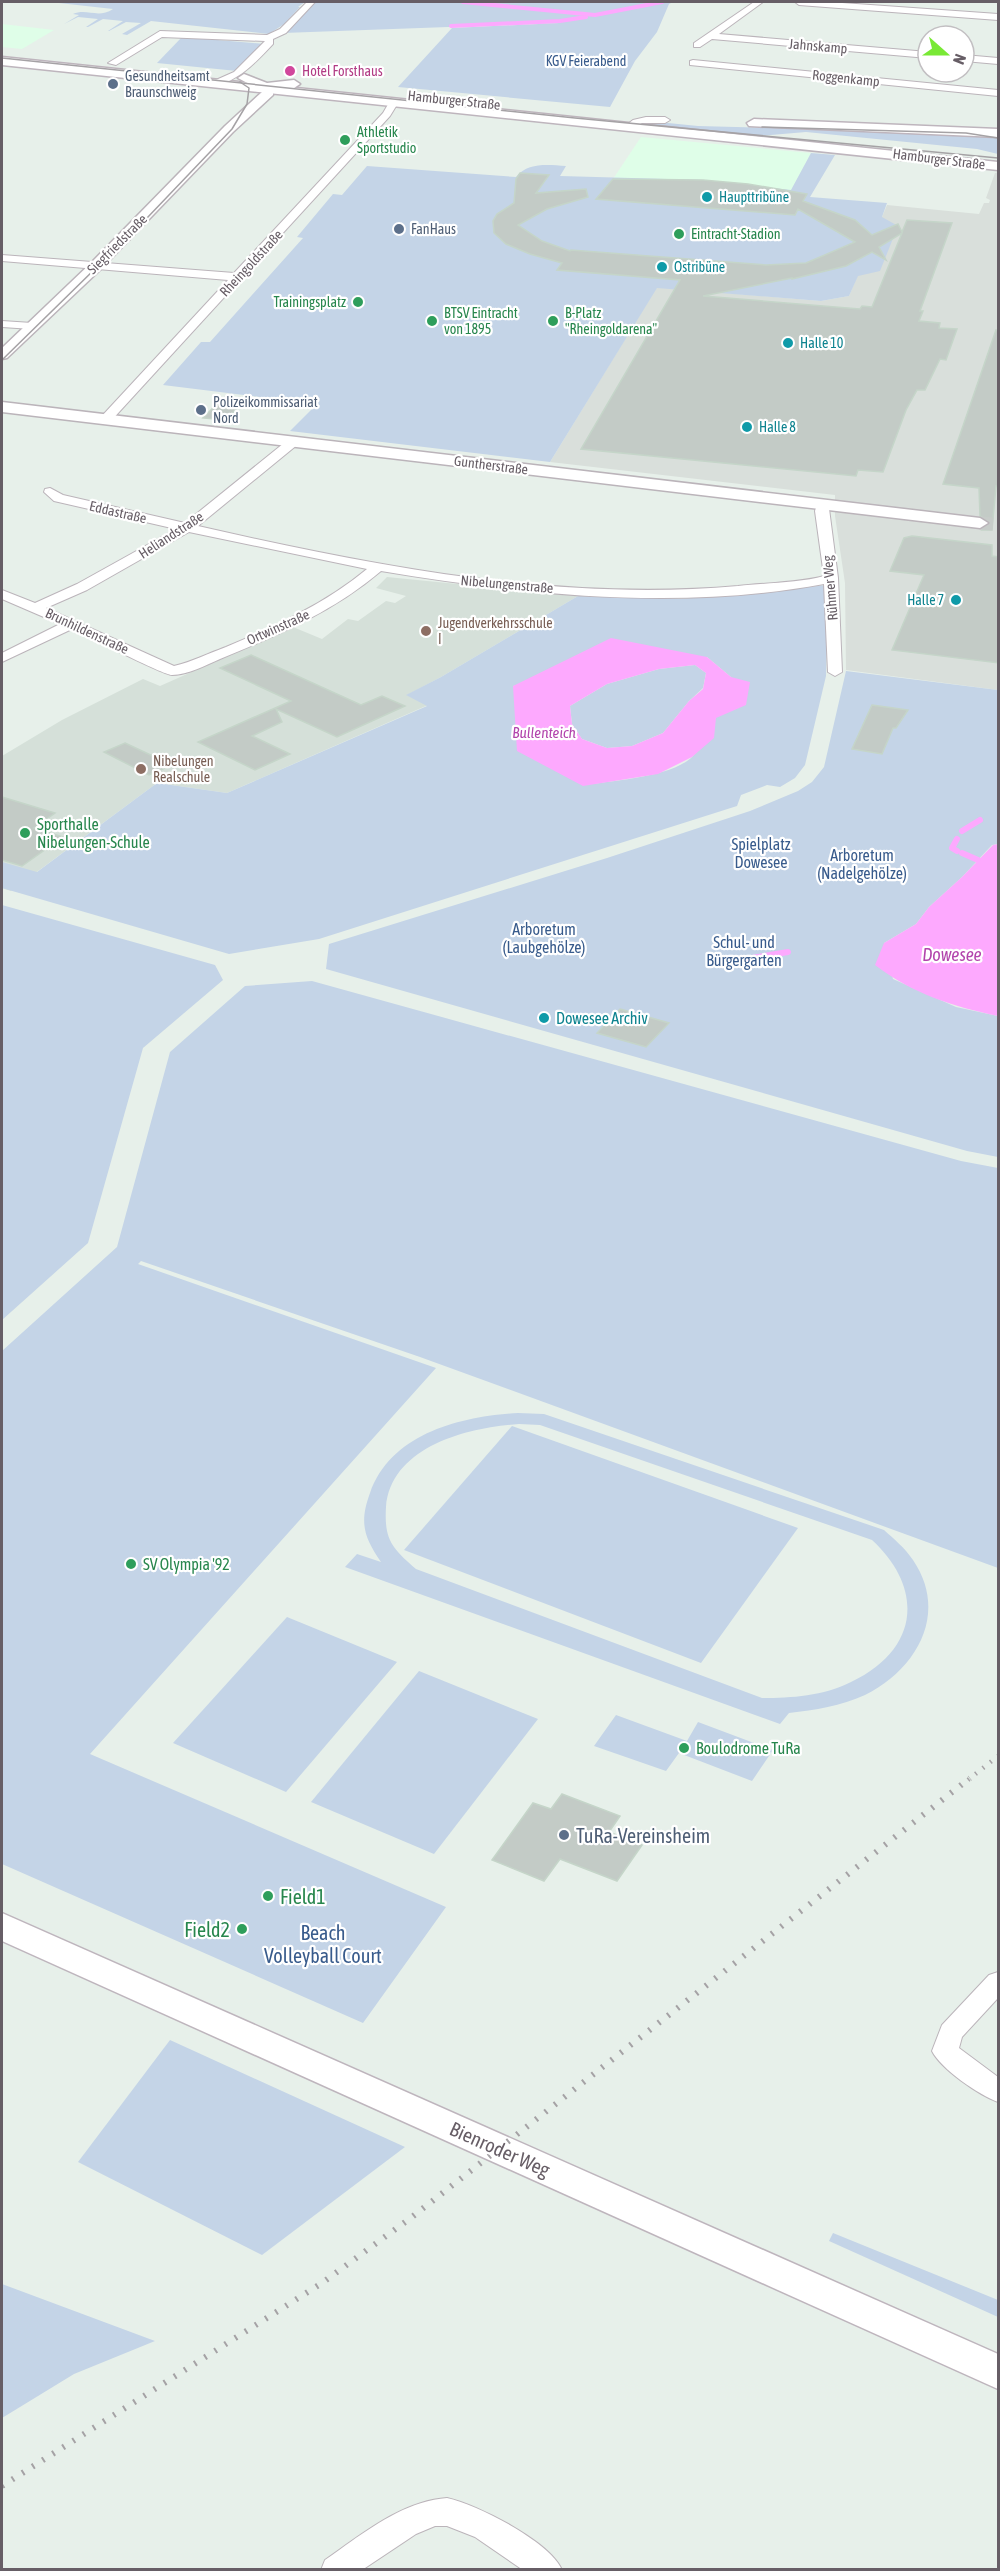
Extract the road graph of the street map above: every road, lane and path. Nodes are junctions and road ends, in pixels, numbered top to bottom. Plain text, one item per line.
1 (311, 2) edge
2 (759, 2) edge
3 (799, 2) edge
4 (999, 17) edge
5 (709, 36) junction
6 (268, 38) junction
7 (697, 45) dead end
8 (2, 53) edge
9 (916, 54) edge
10 (976, 59) edge
11 (2, 61) edge
12 (999, 61) edge
13 (113, 63) junction
14 (693, 63) dead end
15 (212, 84) junction
16 (253, 84) junction
17 (294, 84) junction
18 (999, 93) edge
19 (393, 103) junction
20 (247, 108) junction
21 (665, 120) junction
22 (714, 122) dead end
23 (743, 123) dead end
24 (629, 127) junction
25 (999, 132) edge
26 (999, 165) edge
27 (2, 258) edge
28 (96, 266) junction
29 (238, 277) junction
30 (2, 324) edge
31 (32, 326) junction
32 (2, 355) edge
33 (2, 407) edge
34 (105, 420) junction
35 (293, 442) junction
36 (50, 492) dead end
37 (823, 504) junction
38 (990, 524) tunnel mouth
39 (187, 528) junction
40 (376, 568) junction
41 (831, 578) junction
42 (2, 594) edge
43 (37, 607) junction
44 (72, 624) junction
45 (2, 658) edge
46 (172, 671) joint
47 (835, 672) dead end
48 (2, 1926) edge
49 (999, 1982) edge
50 (999, 2091) edge
51 (999, 2372) edge
52 (336, 2570) edge
53 (547, 2570) edge

1 - 6 street
2 - 5 street
3 - 4 street
5 - 7 street
5 - 9 street, Jahnskamp
6 - 13 street
6 - 16 street
8 - 13 main road, Hamburger Straße
10 - 12 street
11 - 15 main road, Hamburger Straße
13 - 16 main road, Hamburger Straße
14 - 18 street, Roggenkamp
15 - 16 main road, Hamburger Straße
15 - 16 street
16 - 17 main road, Hamburger Straße
16 - 17 street
16 - 19 main road, Hamburger Straße
16 - 20 street, Siegfriedstraße
16 - 20 street, Siegfriedstraße
17 - 21 main road, Hamburger Straße
19 - 24 main road, Hamburger Straße
19 - 29 street, Rheingoldstraße
20 - 28 street, Siegfriedstraße
21 - 22 main road, Hamburger Straße
21 - 24 street, Hamburger Straße
23 - 25 main road, Hamburger Straße
24 - 26 main road, Hamburger Straße
27 - 28 street
28 - 29 street
28 - 31 street, Siegfriedstraße
29 - 34 street, Rheingoldstraße
30 - 31 street
31 - 32 street, Siegfriedstraße
33 - 34 street, Guntherstraße
34 - 35 street, Guntherstraße
35 - 37 street, Guntherstraße
35 - 39 street, Heliandstraße
36 - 39 street, Eddastraße
37 - 38 street, Guntherstraße
37 - 41 street, Rühmer Weg
39 - 40 street, Nibelungenstraße
39 - 43 street, Heliandstraße
40 - 41 street, Nibelungenstraße
40 - 46 street, Ortwinstraße
41 - 47 street, Rühmer Weg
42 - 43 street, Brunhildenstraße
43 - 44 street, Brunhildenstraße
44 - 45 street
44 - 46 street, Brunhildenstraße
48 - 51 main road, Bienroder Weg
49 - 50 street
52 - 53 street

